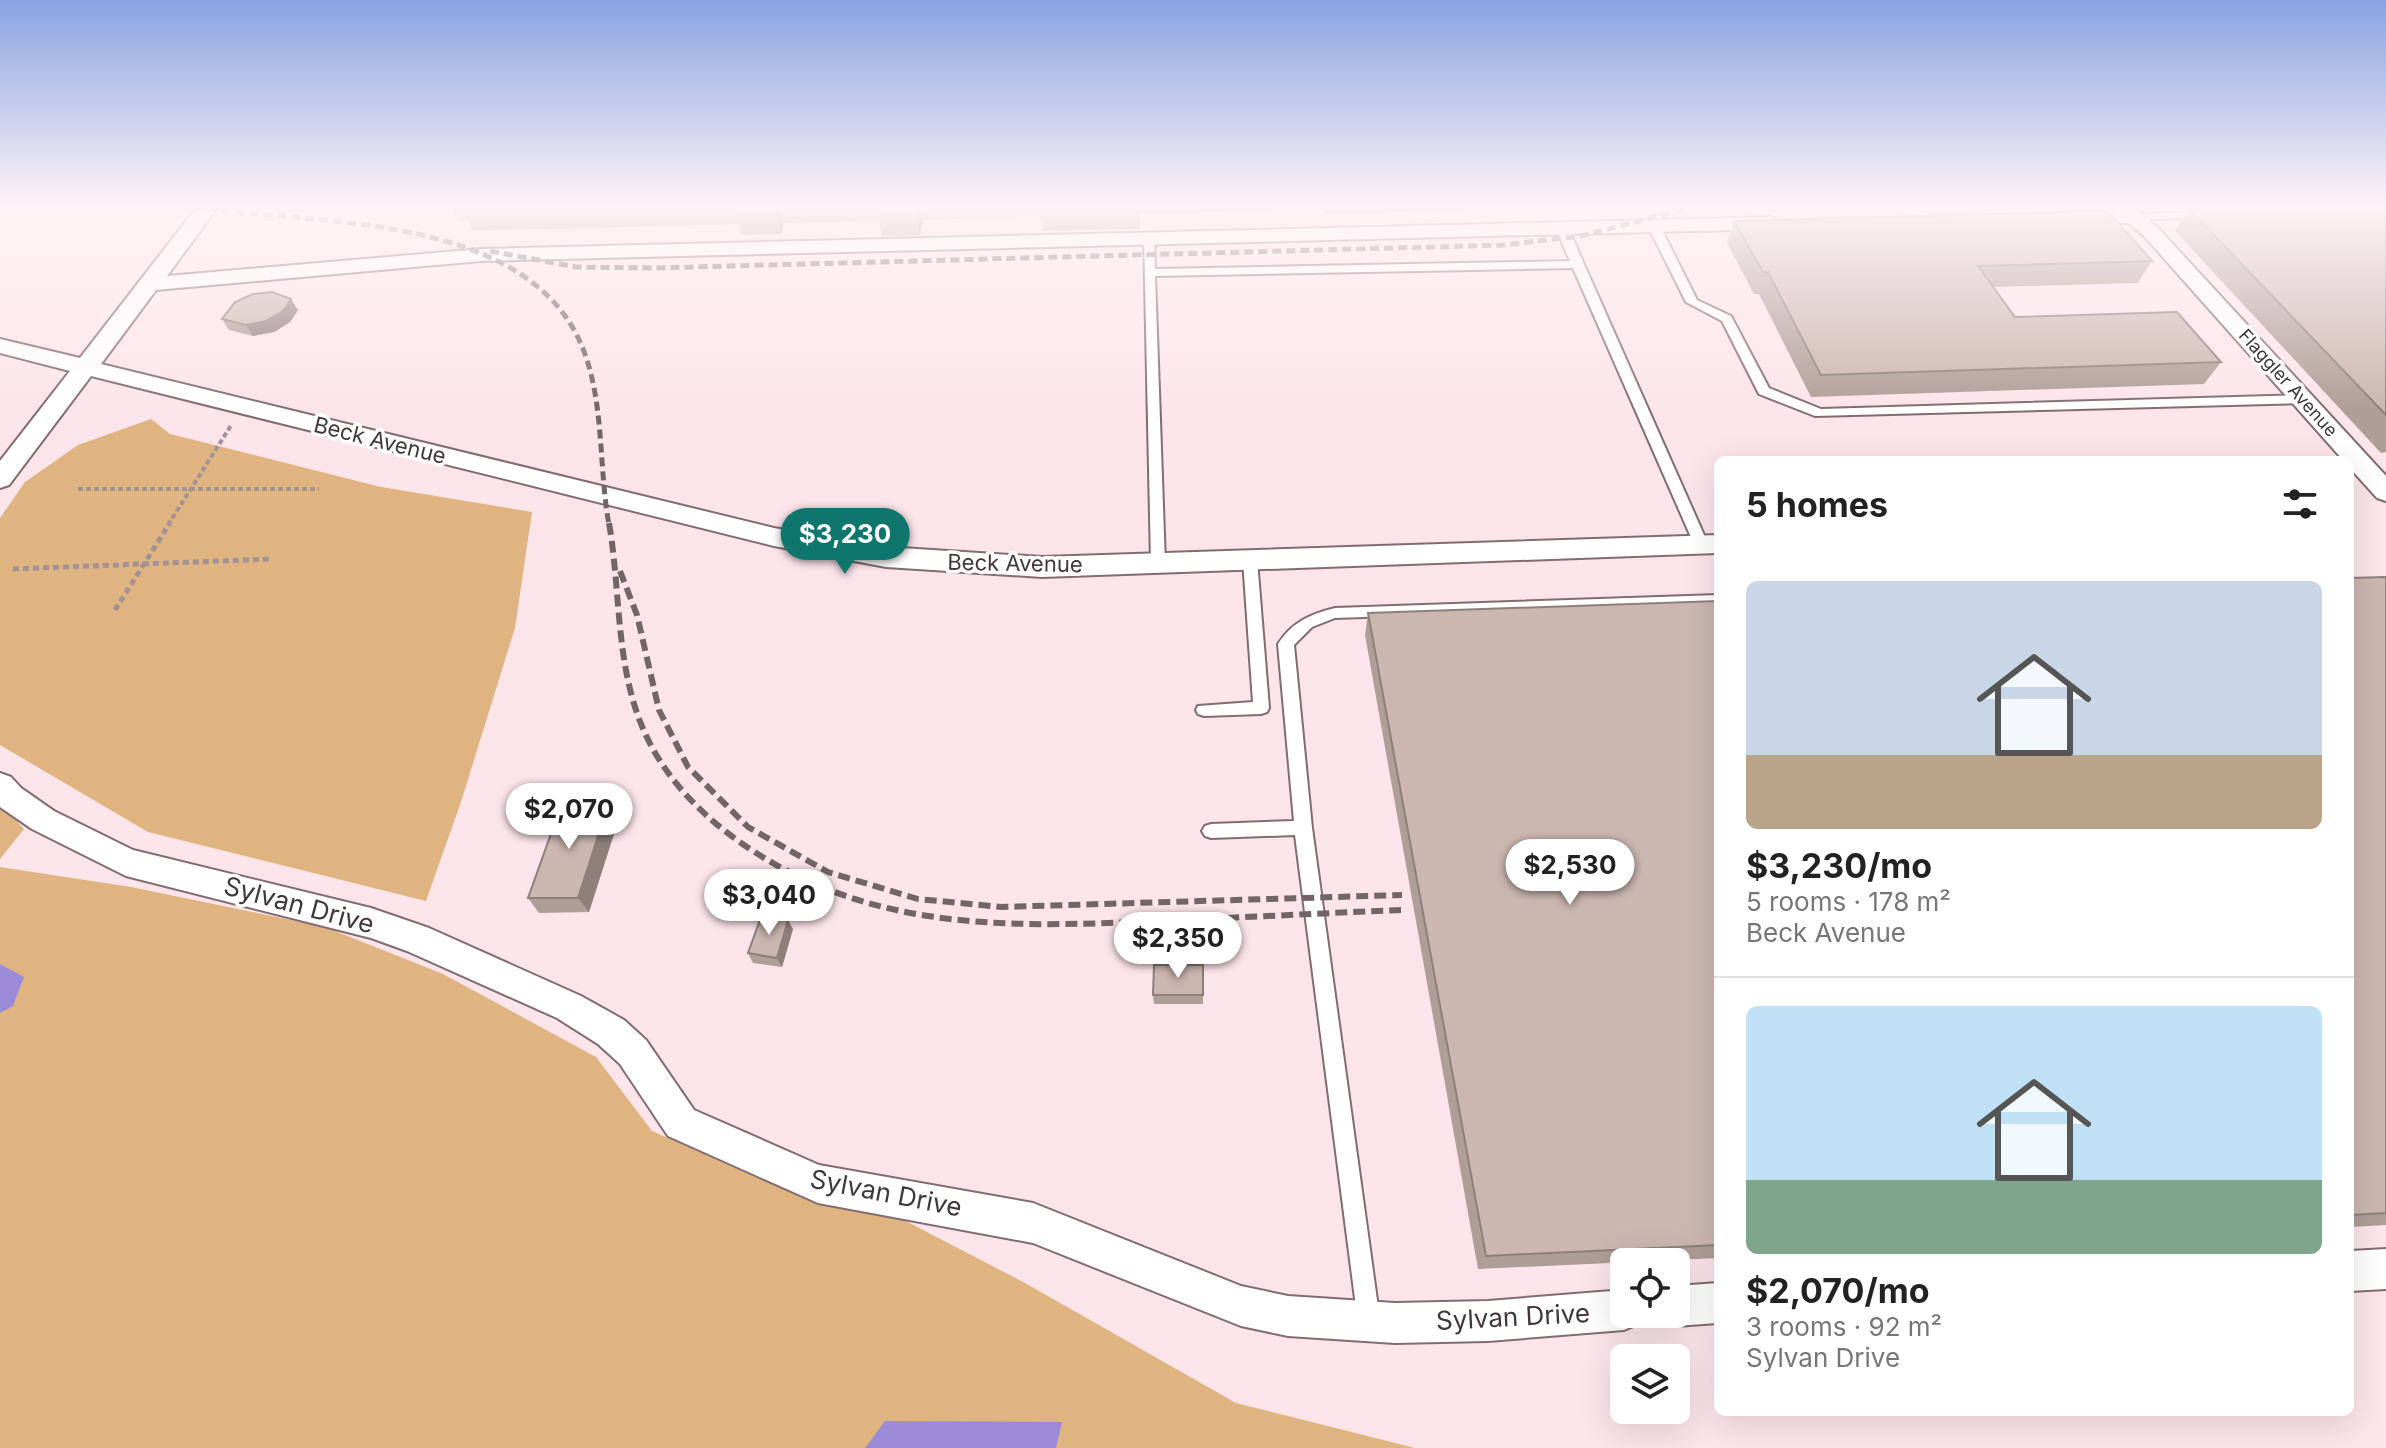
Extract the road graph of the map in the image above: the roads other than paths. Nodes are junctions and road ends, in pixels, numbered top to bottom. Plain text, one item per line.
1 (155, 275) edge
2 (245, 275) edge
3 (1149, 275) edge
4 (1582, 275) edge
5 (1678, 275) edge
6 (2190, 275) edge
7 (148, 284) junction
8 (0, 346) edge
9 (84, 367) junction
10 (2303, 399) junction
11 (2354, 456) edge
12 (2354, 456) edge
13 (0, 479) edge
14 (2386, 492) edge
15 (1709, 544) edge
16 (1250, 560) junction
17 (1158, 563) junction
18 (1714, 600) edge
19 (1204, 710) dead end
20 (0, 786) edge
21 (1303, 828) junction
22 (1211, 831) dead end
23 (2386, 1269) edge
24 (2354, 1271) edge
25 (1714, 1303) edge
26 (1690, 1305) edge
27 (1610, 1311) edge
28 (1369, 1323) junction

1 - 7 street
2 - 7 street
3 - 17 lane
4 - 15 lane
5 - 10 lane
6 - 10 street, Flaggler Avenue
7 - 9 street
8 - 9 street, Beck Avenue
9 - 13 street
9 - 17 street, Beck Avenue
10 - 12 street, Flaggler Avenue
11 - 14 street, Flaggler Avenue
15 - 16 street, Beck Avenue
16 - 17 street, Beck Avenue
16 - 19 lane
18 - 21 lane
20 - 28 street, Sylvan Drive
21 - 22 lane
21 - 28 lane
23 - 24 street
25 - 26 street
27 - 28 street, Sylvan Drive

